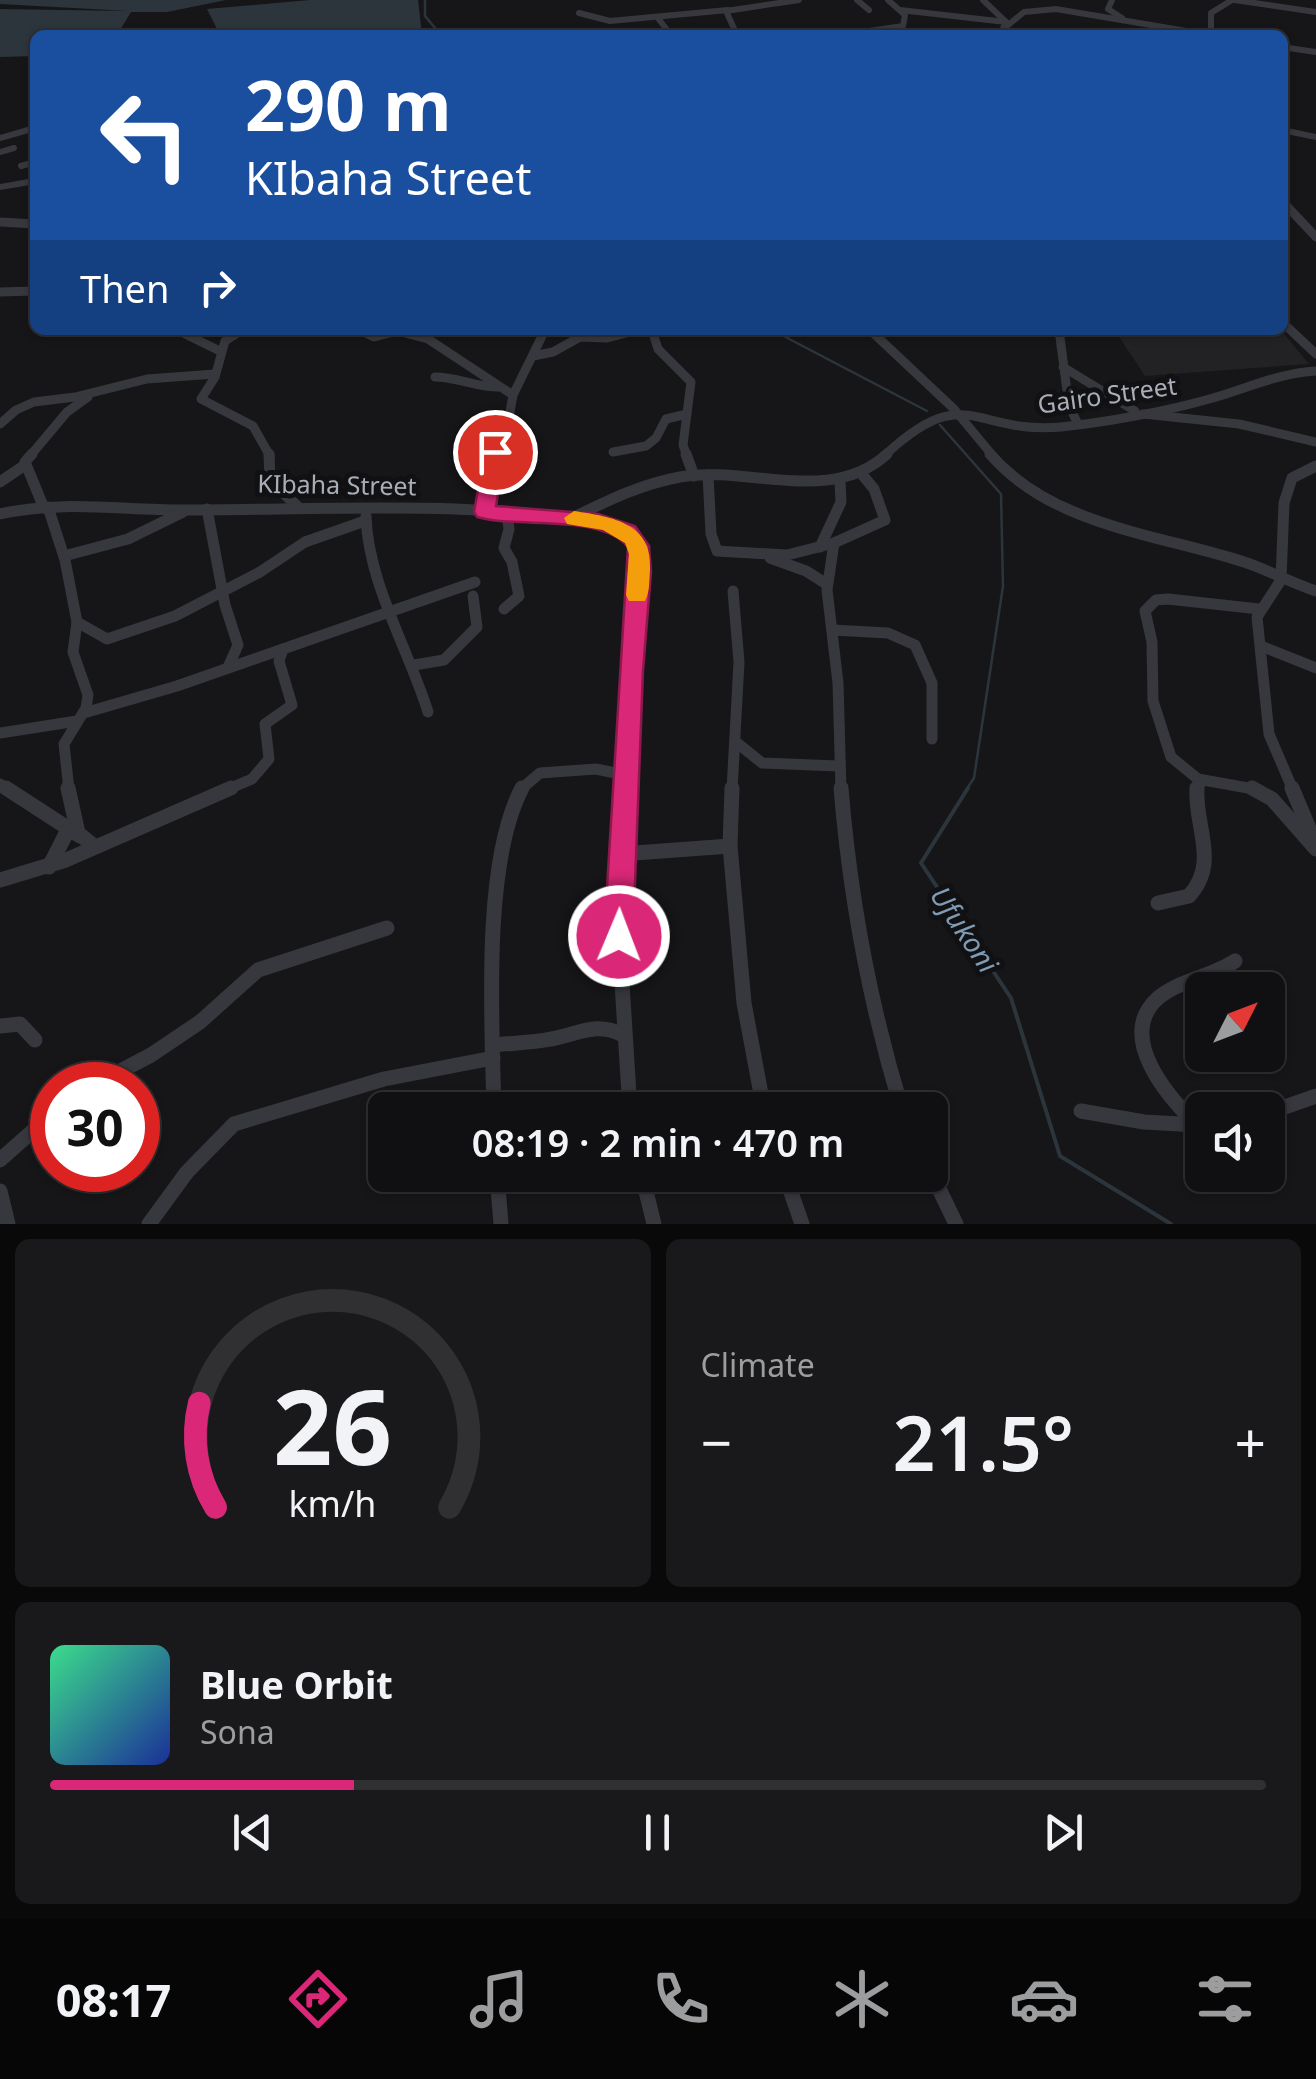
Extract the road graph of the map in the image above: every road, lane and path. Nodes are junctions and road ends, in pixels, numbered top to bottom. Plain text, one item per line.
1 (799, 0) edge
2 (857, 0) edge
3 (888, 0) edge
4 (983, 0) edge
5 (1057, 0) edge
6 (1112, 0) edge
7 (1233, 0) edge
8 (705, 1) edge
9 (770, 2) edge
10 (731, 9) junction
11 (869, 10) dead end
12 (900, 10) junction
13 (1062, 10) junction
14 (1316, 12) edge
15 (578, 13) dead end
16 (657, 17) junction
17 (1136, 23) junction
18 (1006, 24) junction
19 (667, 30) edge
20 (734, 30) edge
21 (880, 30) edge
22 (1003, 30) edge
23 (1180, 30) edge
24 (1211, 30) edge
25 (1288, 48) edge
26 (1316, 52) edge
27 (30, 131) edge
28 (1288, 131) edge
29 (1316, 137) edge
30 (0, 138) edge
31 (14, 148) dead end
32 (0, 152) edge
33 (30, 165) edge
34 (21, 166) dead end
35 (30, 182) edge
36 (0, 187) edge
37 (1288, 207) edge
38 (0, 222) edge
39 (30, 224) edge
40 (1316, 237) edge
41 (30, 290) edge
42 (0, 292) edge
43 (1288, 328) edge
44 (186, 335) edge
45 (234, 335) edge
46 (412, 335) edge
47 (542, 335) edge
48 (619, 335) edge
49 (654, 335) edge
50 (875, 335) edge
51 (1061, 335) edge
52 (220, 351) junction
53 (1316, 354) edge
54 (532, 356) junction
55 (1064, 367) junction
56 (1316, 370) edge
57 (215, 374) junction
58 (435, 378) dead end
59 (502, 387) junction
60 (96, 392) junction
61 (514, 395) junction
62 (1133, 412) junction
63 (958, 413) junction
64 (687, 414) junction
65 (1077, 422) junction
66 (0, 424) edge
67 (1316, 442) edge
68 (613, 452) dead end
69 (25, 464) junction
70 (1316, 466) edge
71 (861, 473) junction
72 (708, 475) junction
73 (694, 476) junction
74 (840, 480) junction
75 (0, 482) edge
76 (298, 507) junction
77 (367, 507) junction
78 (46, 508) junction
79 (208, 509) junction
80 (186, 510) junction
81 (484, 512) junction
82 (0, 514) edge
83 (507, 514) junction
84 (572, 518) junction
85 (365, 522) junction
86 (827, 545) junction
87 (64, 556) junction
88 (764, 556) junction
89 (1280, 580) junction
90 (825, 583) junction
91 (733, 590) dead end
92 (1316, 591) edge
93 (222, 594) junction
94 (1259, 608) junction
95 (504, 609) dead end
96 (390, 611) junction
97 (77, 622) junction
98 (832, 630) junction
99 (1261, 646) junction
100 (282, 649) junction
101 (414, 665) junction
102 (1316, 668) edge
103 (224, 670) junction
104 (428, 712) dead end
105 (80, 717) junction
106 (0, 733) edge
107 (932, 740) dead end
108 (736, 742) junction
109 (838, 766) junction
110 (625, 774) junction
111 (1202, 780) junction
112 (0, 784) edge
113 (74, 833) junction
114 (94, 846) junction
115 (730, 846) junction
116 (1316, 847) edge
117 (621, 854) junction
118 (49, 866) junction
119 (0, 880) edge
120 (1158, 903) dead end
121 (388, 928) dead end
122 (1236, 962) dead end
123 (0, 1026) edge
124 (623, 1035) junction
125 (35, 1040) dead end
126 (493, 1051) junction
127 (138, 1062) edge
128 (494, 1092) edge
129 (628, 1092) edge
130 (761, 1092) edge
131 (898, 1092) edge
132 (1316, 1096) edge
133 (1285, 1107) edge
134 (1080, 1111) dead end
135 (1185, 1114) edge
136 (1185, 1124) edge
137 (30, 1133) edge
138 (0, 1160) edge
139 (0, 1190) edge
140 (498, 1192) edge
141 (646, 1192) edge
142 (792, 1192) edge
143 (941, 1192) edge
144 (8, 1224) edge
145 (148, 1224) edge
146 (501, 1224) edge
147 (654, 1224) edge
148 (802, 1224) edge
149 (956, 1224) edge

1 - 9 street
2 - 11 street
3 - 12 street
4 - 18 street
5 - 13 street
6 - 17 street
7 - 14 street
7 - 24 street
8 - 10 street
9 - 10 street
10 - 16 street
10 - 20 street
12 - 18 street
12 - 21 street
13 - 17 street
13 - 18 street
15 - 16 street
16 - 19 street
17 - 23 street
18 - 22 street
25 - 26 street
27 - 30 street
28 - 29 street
31 - 32 street
33 - 34 street
35 - 36 street
37 - 40 street
38 - 39 street
41 - 42 street
43 - 53 street
44 - 52 street
45 - 52 street
46 - 59 street
47 - 54 street
48 - 54 street
49 - 64 street
50 - 63 street
51 - 55 street
52 - 57 street
54 - 61 street
55 - 62 street
55 - 65 street
56 - 62 street, Gairo Street
57 - 60 street
57 - 76 street
58 - 59 street
59 - 61 street
60 - 66 street
60 - 69 street
61 - 81 street
62 - 65 street, Gairo Street
62 - 67 street
63 - 65 street, Gairo Street
63 - 71 street
63 - 89 street
64 - 68 street
64 - 73 street
69 - 75 street
69 - 78 street
70 - 89 street
71 - 74 street
71 - 86 street
72 - 73 street
72 - 74 street
72 - 88 street
73 - 84 street
74 - 86 street
76 - 77 street, KIbaha Street
76 - 79 street, KIbaha Street
77 - 81 street, KIbaha Street
77 - 85 street
78 - 80 street, KIbaha Street
78 - 82 street, KIbaha Street
78 - 87 street
79 - 80 street, KIbaha Street
79 - 93 street
80 - 87 street
81 - 83 street, KIbaha Street
83 - 84 street, KIbaha Street
83 - 95 street
84 - 110 street, KIbaha Street
85 - 93 street
85 - 96 street
86 - 88 street
86 - 90 street
87 - 97 street
88 - 90 street
89 - 92 street
89 - 94 street
90 - 98 street
91 - 108 street
93 - 97 street
93 - 103 street
94 - 99 street
94 - 111 street
96 - 100 street
96 - 101 street
96 - 101 street
97 - 105 street
98 - 107 street
98 - 109 street
99 - 102 street
99 - 116 street
100 - 103 street
100 - 114 street
101 - 104 street
103 - 105 street
105 - 106 street
105 - 113 street
108 - 109 street
108 - 115 street
109 - 131 street
110 - 117 street, KIbaha Street
110 - 126 street
111 - 116 street
111 - 120 street
112 - 113 street
113 - 114 street
113 - 118 street
114 - 118 street
115 - 117 street
115 - 130 street
117 - 124 street, KIbaha Street
118 - 119 street
121 - 127 street
122 - 135 street
123 - 125 street
124 - 126 street
124 - 129 street, KIbaha Street
126 - 128 street
126 - 145 street
132 - 133 street
134 - 136 street
137 - 138 street
139 - 144 street
140 - 146 street
141 - 147 street
142 - 148 street
143 - 149 street

